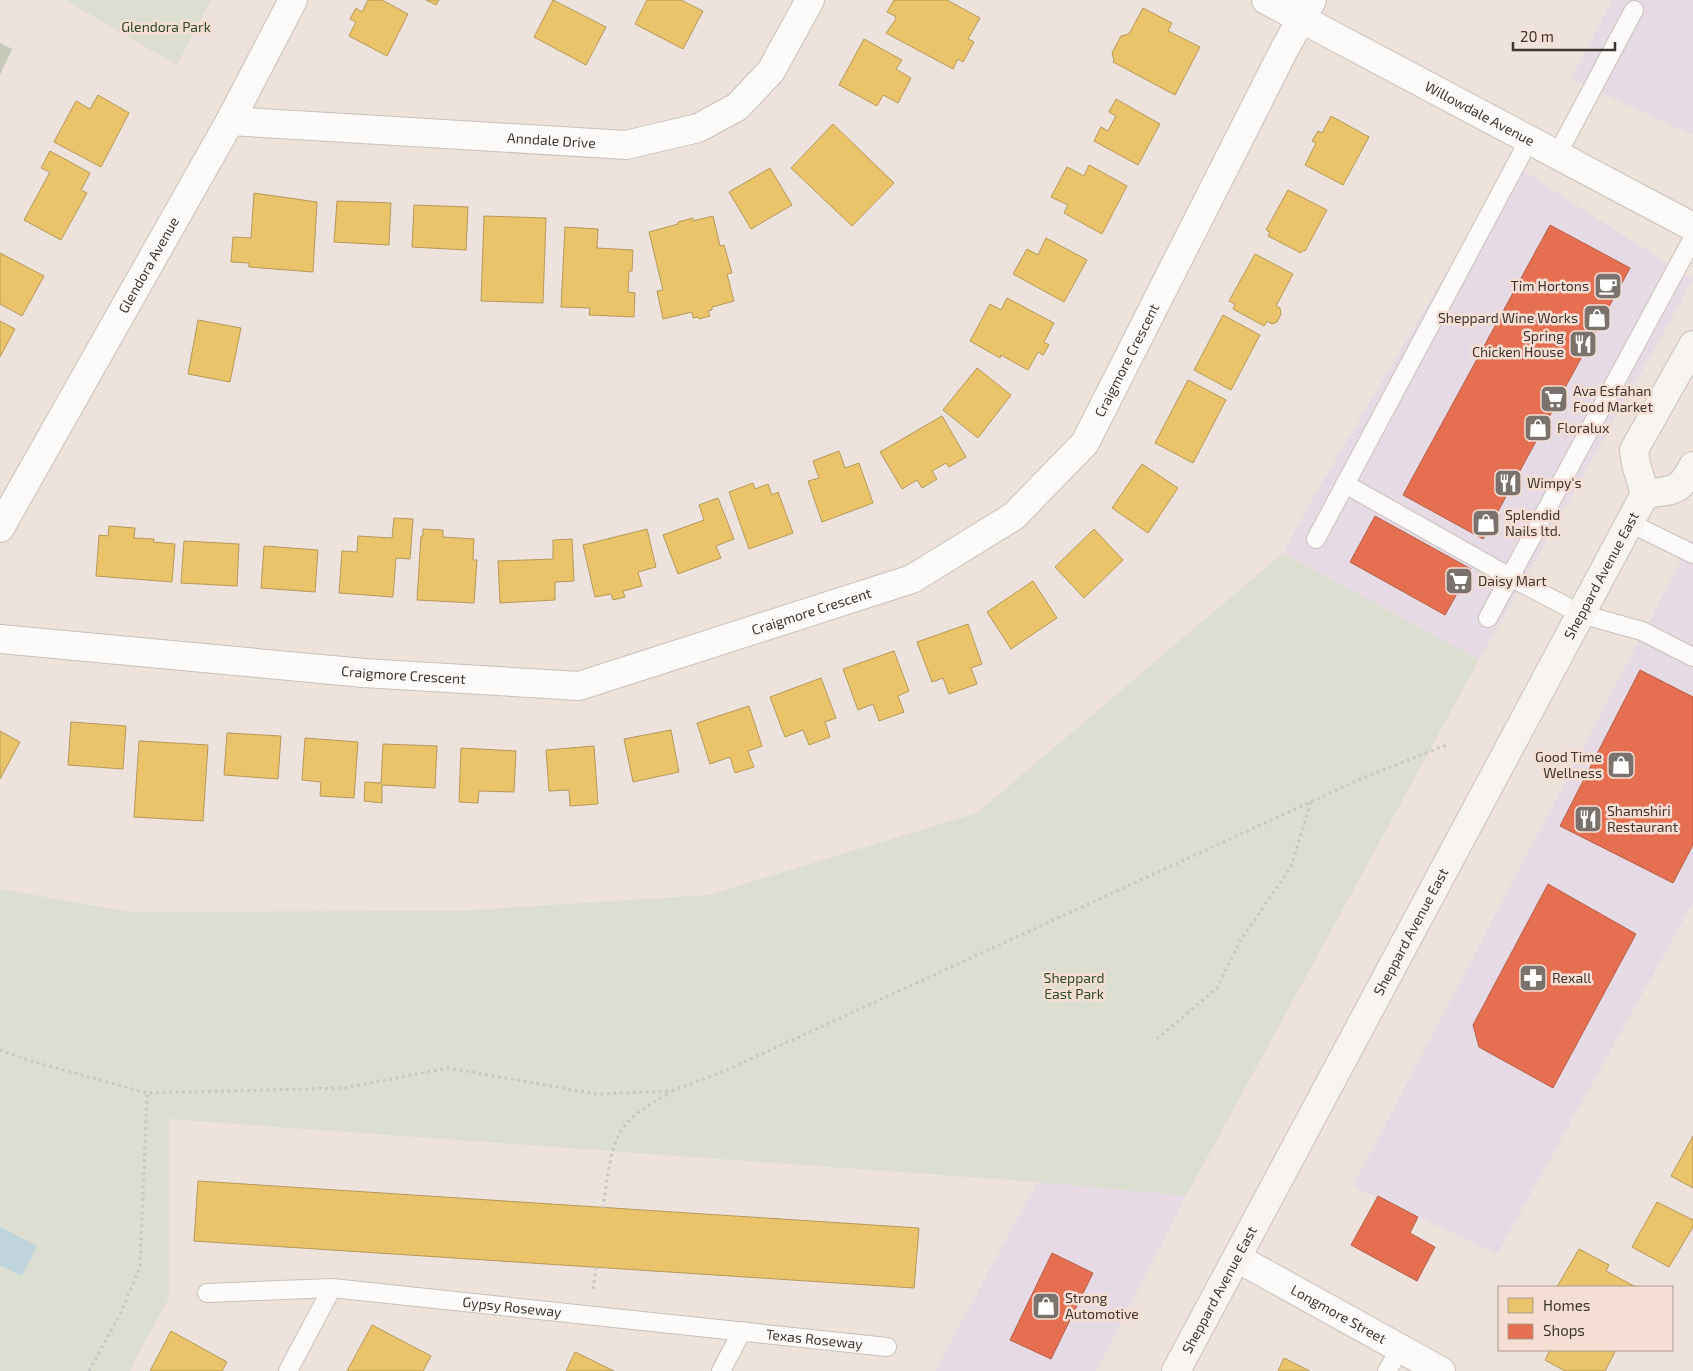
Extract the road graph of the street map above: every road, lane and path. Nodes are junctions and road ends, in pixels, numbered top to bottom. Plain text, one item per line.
1 (293, 0) edge
2 (810, 0) edge
3 (1266, 0) edge
4 (1306, 9) edge
5 (1634, 10) dead end
6 (230, 121) junction
7 (1529, 140) junction
8 (1557, 155) junction
9 (1693, 227) edge
10 (1693, 238) edge
11 (1693, 345) edge
12 (1693, 466) edge
13 (1345, 484) junction
14 (1645, 494) junction
15 (1630, 523) junction
16 (0, 528) edge
17 (1316, 539) dead end
18 (1693, 554) edge
19 (1510, 577) junction
20 (1581, 614) junction
21 (1488, 618) dead end
22 (0, 639) edge
23 (1693, 657) edge
24 (1448, 744) dead end
25 (1312, 802) junction
26 (1157, 1039) dead end
27 (0, 1050) edge
28 (672, 1091) junction
29 (147, 1094) junction
30 (604, 1208) dead end
31 (1237, 1258) junction
32 (332, 1288) junction
33 (207, 1293) dead end
34 (742, 1331) junction
35 (887, 1347) dead end
36 (1394, 1360) edge
37 (89, 1371) edge
38 (288, 1371) edge
39 (721, 1371) edge
40 (1176, 1371) edge
41 (1441, 1371) edge

1 - 6 street, Glendora Avenue
2 - 6 street, Anndale Drive
3 - 4 street, Willowdale Avenue
4 - 7 street, Willowdale Avenue
4 - 22 street, Craigmore Crescent
5 - 8 lane
6 - 16 street, Glendora Avenue
7 - 8 street, Willowdale Avenue
7 - 13 lane
8 - 9 street, Willowdale Avenue
10 - 19 lane
11 - 14 main road
12 - 14 main road
13 - 17 lane
13 - 19 lane
14 - 15 main road, Sheppard Avenue East
15 - 18 lane
15 - 20 main road, Sheppard Avenue East
19 - 20 lane
19 - 21 lane
20 - 23 lane
20 - 31 main road, Sheppard Avenue East
24 - 25 path
25 - 26 path
25 - 28 path
27 - 29 path
28 - 29 path
28 - 30 path
29 - 37 path
31 - 36 street, Longmore Street
31 - 40 main road, Sheppard Avenue East
32 - 33 lane, Gypsy Roseway
32 - 34 lane, Gypsy Roseway
32 - 38 lane
34 - 35 lane, Texas Roseway
34 - 39 lane
36 - 41 street, Longmore Street

